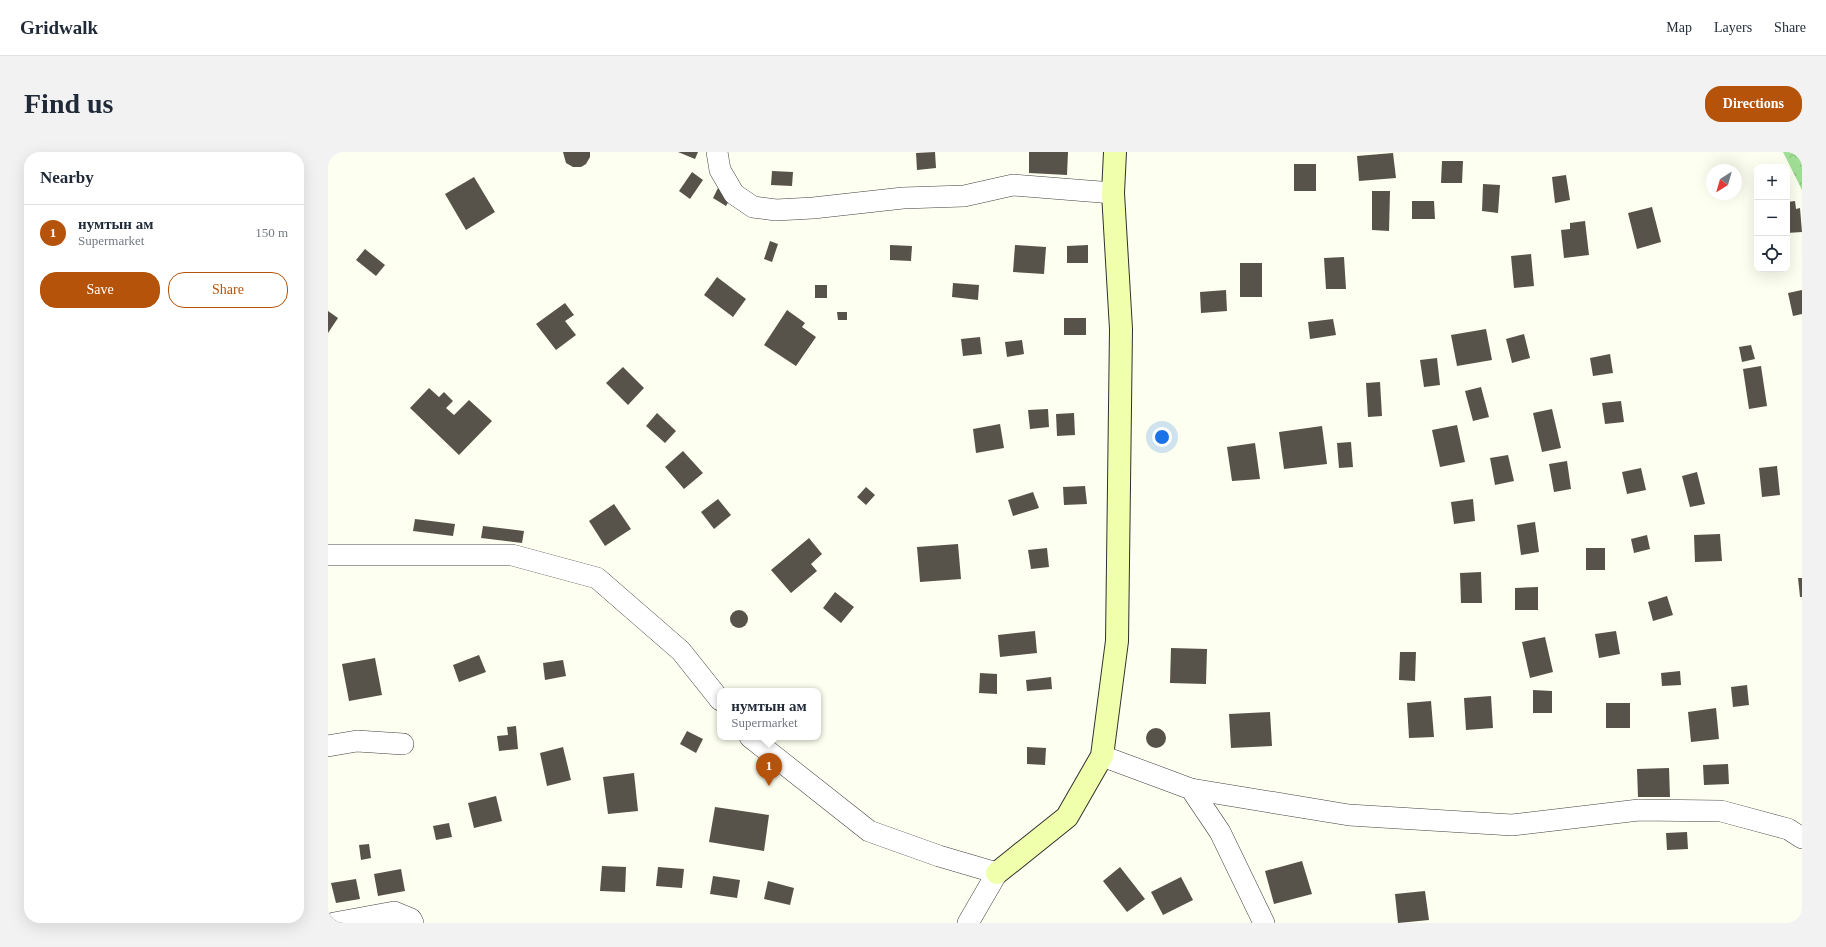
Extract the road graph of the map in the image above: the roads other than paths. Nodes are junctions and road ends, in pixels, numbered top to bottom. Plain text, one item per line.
1 (717, 152) edge
2 (1115, 152) edge
3 (1113, 193) junction
4 (328, 554) edge
5 (717, 696) edge
6 (754, 740) edge
7 (402, 744) dead end
8 (328, 746) edge
9 (1102, 756) junction
10 (1190, 789) junction
11 (1802, 838) edge
12 (997, 873) junction
13 (334, 923) edge
14 (413, 923) edge
15 (968, 923) edge
16 (1264, 923) edge

1 - 3 street
2 - 3 main road
3 - 9 main road
4 - 5 street
6 - 12 street
7 - 8 street
9 - 10 street
9 - 12 main road
10 - 11 street
10 - 16 street
12 - 15 street
13 - 14 street

